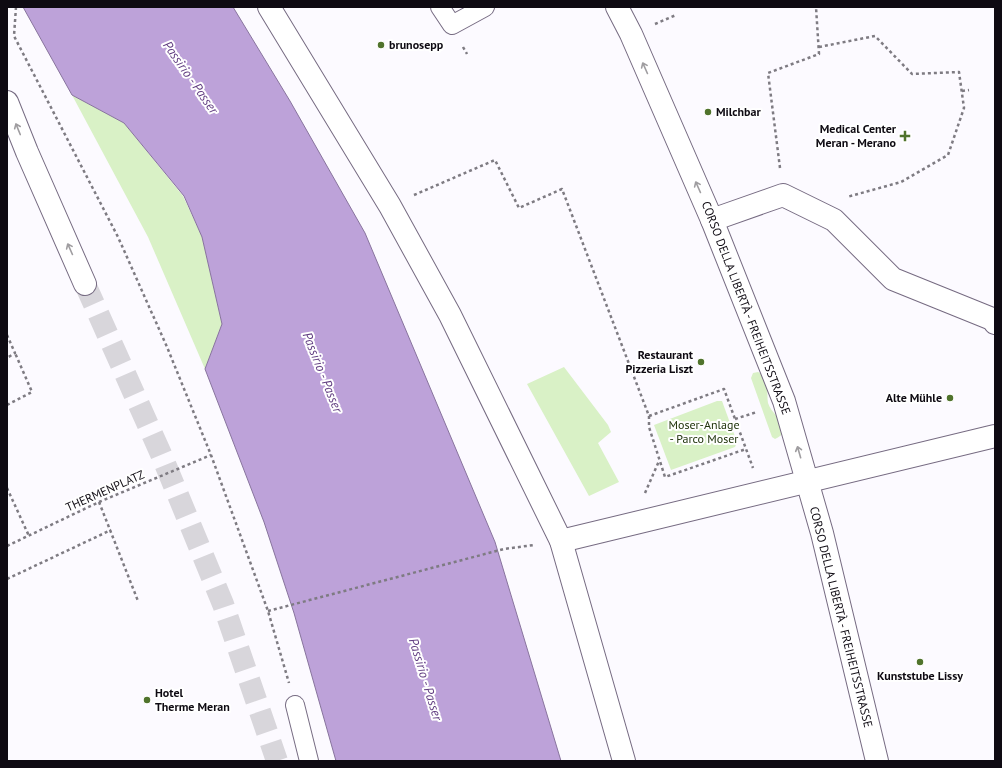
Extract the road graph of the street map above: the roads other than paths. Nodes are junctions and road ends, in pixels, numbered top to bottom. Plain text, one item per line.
1 (269, 7) edge
2 (440, 7) edge
3 (485, 7) edge
4 (617, 7) edge
5 (7, 102) edge
6 (712, 220) junction
7 (85, 284) tunnel mouth
8 (995, 323) edge
9 (995, 436) edge
10 (807, 482) junction
11 (560, 541) junction
12 (295, 705) road end
13 (309, 761) edge
14 (624, 761) edge
15 (877, 761) edge

1 - 11 street
2 - 3 lane
6 -> 4 street, CORSO DELLA LIBERTÀ - FREIHEITSSTRASSE
7 -> 5 street
6 - 8 street
10 -> 6 street, CORSO DELLA LIBERTÀ - FREIHEITSSTRASSE
9 - 10 street
10 - 11 street
10 - 15 street, CORSO DELLA LIBERTÀ - FREIHEITSSTRASSE
11 - 14 street
12 - 13 lane

